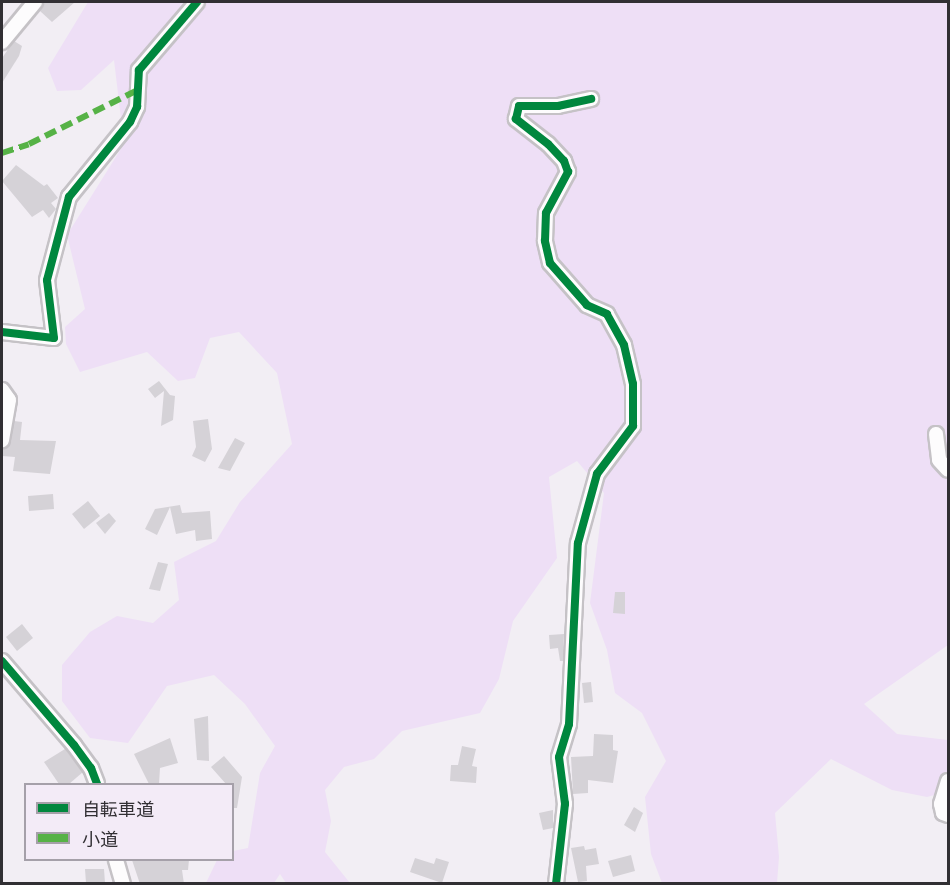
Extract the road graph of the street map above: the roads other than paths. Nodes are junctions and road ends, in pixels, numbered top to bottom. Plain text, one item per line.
1 (35, 2) edge
2 (197, 2) edge
3 (2, 42) edge
4 (591, 99) dead end
5 (2, 332) edge
6 (2, 390) edge
7 (936, 434) dead end
8 (2, 440) edge
9 (948, 470) edge
10 (2, 661) edge
11 (948, 781) edge
12 (97, 783) edge
13 (948, 815) edge
14 (116, 861) edge
15 (123, 884) edge
16 (555, 884) edge

1 - 3 street
2 - 5 street
4 - 16 street
6 - 8 street
7 - 9 street
10 - 12 street
11 - 13 street
14 - 15 street

